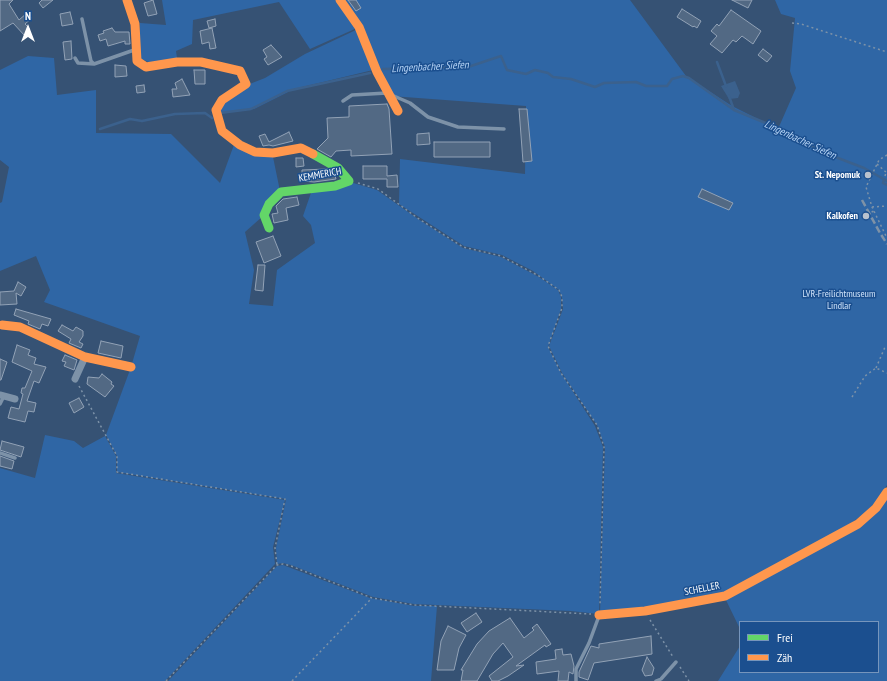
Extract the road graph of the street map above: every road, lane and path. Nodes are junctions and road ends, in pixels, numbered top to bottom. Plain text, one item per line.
1 (127, 0) edge
2 (340, 0) edge
3 (82, 19) dead end
4 (792, 23) dead end
5 (136, 50) junction
6 (887, 52) edge
7 (75, 58) dead end
8 (94, 64) junction
9 (387, 93) junction
10 (343, 101) dead end
11 (398, 111) dead end
12 (504, 129) dead end
13 (887, 155) edge
14 (876, 164) junction
15 (886, 173) edge
16 (885, 176) dead end
17 (349, 181) junction
18 (887, 206) edge
19 (872, 207) junction
20 (874, 211) junction
21 (867, 214) dead end
22 (268, 228) dead end
23 (887, 238) edge
24 (1, 324) edge
25 (885, 347) dead end
26 (85, 356) junction
27 (131, 367) dead end
28 (876, 368) junction
29 (887, 373) edge
30 (75, 379) joint
31 (2, 396) edge
32 (852, 397) dead end
33 (15, 399) dead end
34 (0, 404) edge
35 (0, 453) edge
36 (15, 458) dead end
37 (887, 492) edge
38 (276, 565) junction
39 (372, 598) junction
40 (645, 611) junction
41 (599, 615) junction
42 (676, 662) junction
43 (166, 681) edge
44 (292, 681) edge
45 (576, 681) edge
46 (656, 681) edge
47 (689, 681) edge

1 - 5 street, KEMMERICH
2 - 9 street
3 - 8 lane
4 - 6 path
5 - 8 lane
5 - 17 street, KEMMERICH
7 - 8 lane
9 - 10 lane
9 - 11 street
9 - 12 lane
13 - 14 path
14 - 15 path
14 - 19 path
15 - 16 path
17 - 22 street, KEMMERICH
17 - 41 path
18 - 19 path
19 - 20 path
20 - 21 path
20 - 23 path
24 - 26 street
25 - 28 path
26 - 27 street
26 - 30 street
28 - 29 path
28 - 32 path
30 - 38 path
31 - 33 street
31 - 34 lane
35 - 36 lane
37 - 40 street, SCHELLER
38 - 39 path
38 - 43 path
39 - 41 path
39 - 44 path
40 - 41 street, SCHELLER
40 - 42 path
41 - 45 lane
42 - 46 lane
42 - 47 path

